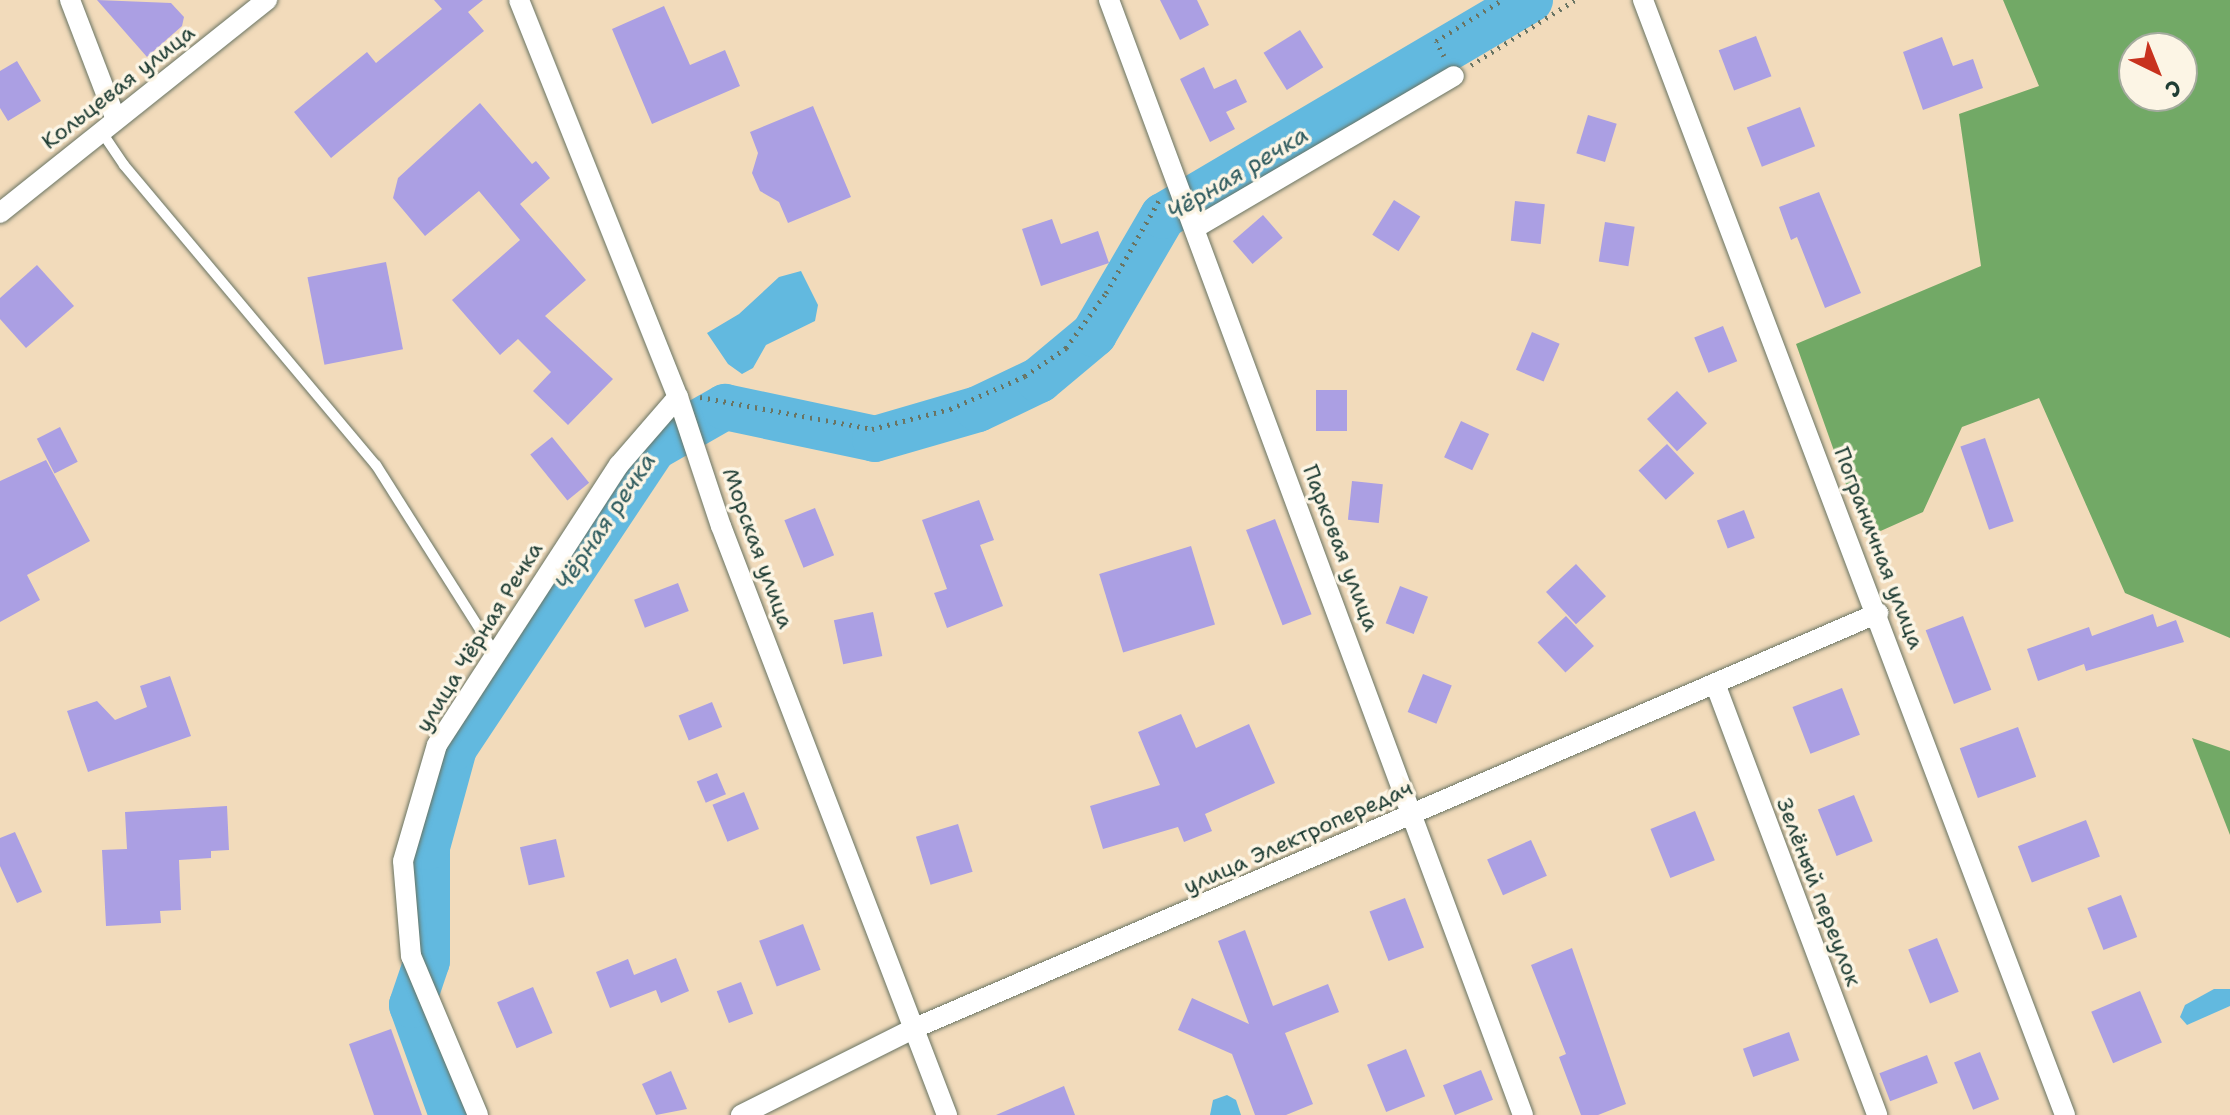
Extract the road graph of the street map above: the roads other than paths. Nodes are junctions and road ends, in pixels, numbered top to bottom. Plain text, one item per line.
1 (70, 0) edge
2 (267, 0) edge
3 (519, 0) edge
4 (1109, 0) edge
5 (1643, 0) edge
6 (1450, 68) road end
7 (108, 123) junction
8 (0, 213) edge
9 (1194, 224) junction
10 (679, 401) junction
11 (1878, 613) junction
12 (494, 652) junction
13 (1716, 686) junction
14 (1414, 811) junction
15 (915, 1028) junction
16 (478, 1115) edge
17 (741, 1115) edge
18 (947, 1115) edge
19 (1523, 1115) edge
20 (1877, 1115) edge
21 (2065, 1115) edge

1 - 7 street
2 - 7 street, Кольцевая улица
3 - 10 street, Морская улица
4 - 9 street, Парковая улица
5 - 11 street, Пограничная улица
6 - 9 street
7 - 8 street, Кольцевая улица
7 - 12 lane
9 - 14 street, Парковая улица
10 - 12 street, улица Чёрная Речка
10 - 15 street, Морская улица
11 - 13 street, улица Электропередач
11 - 21 street, Пограничная улица
12 - 16 street, улица Чёрная Речка
13 - 14 street, улица Электропередач
13 - 20 street, Зелёный переулок
14 - 15 street, улица Электропередач
14 - 19 street, Парковая улица
15 - 17 street, улица Электропередач
15 - 18 street, Морская улица

